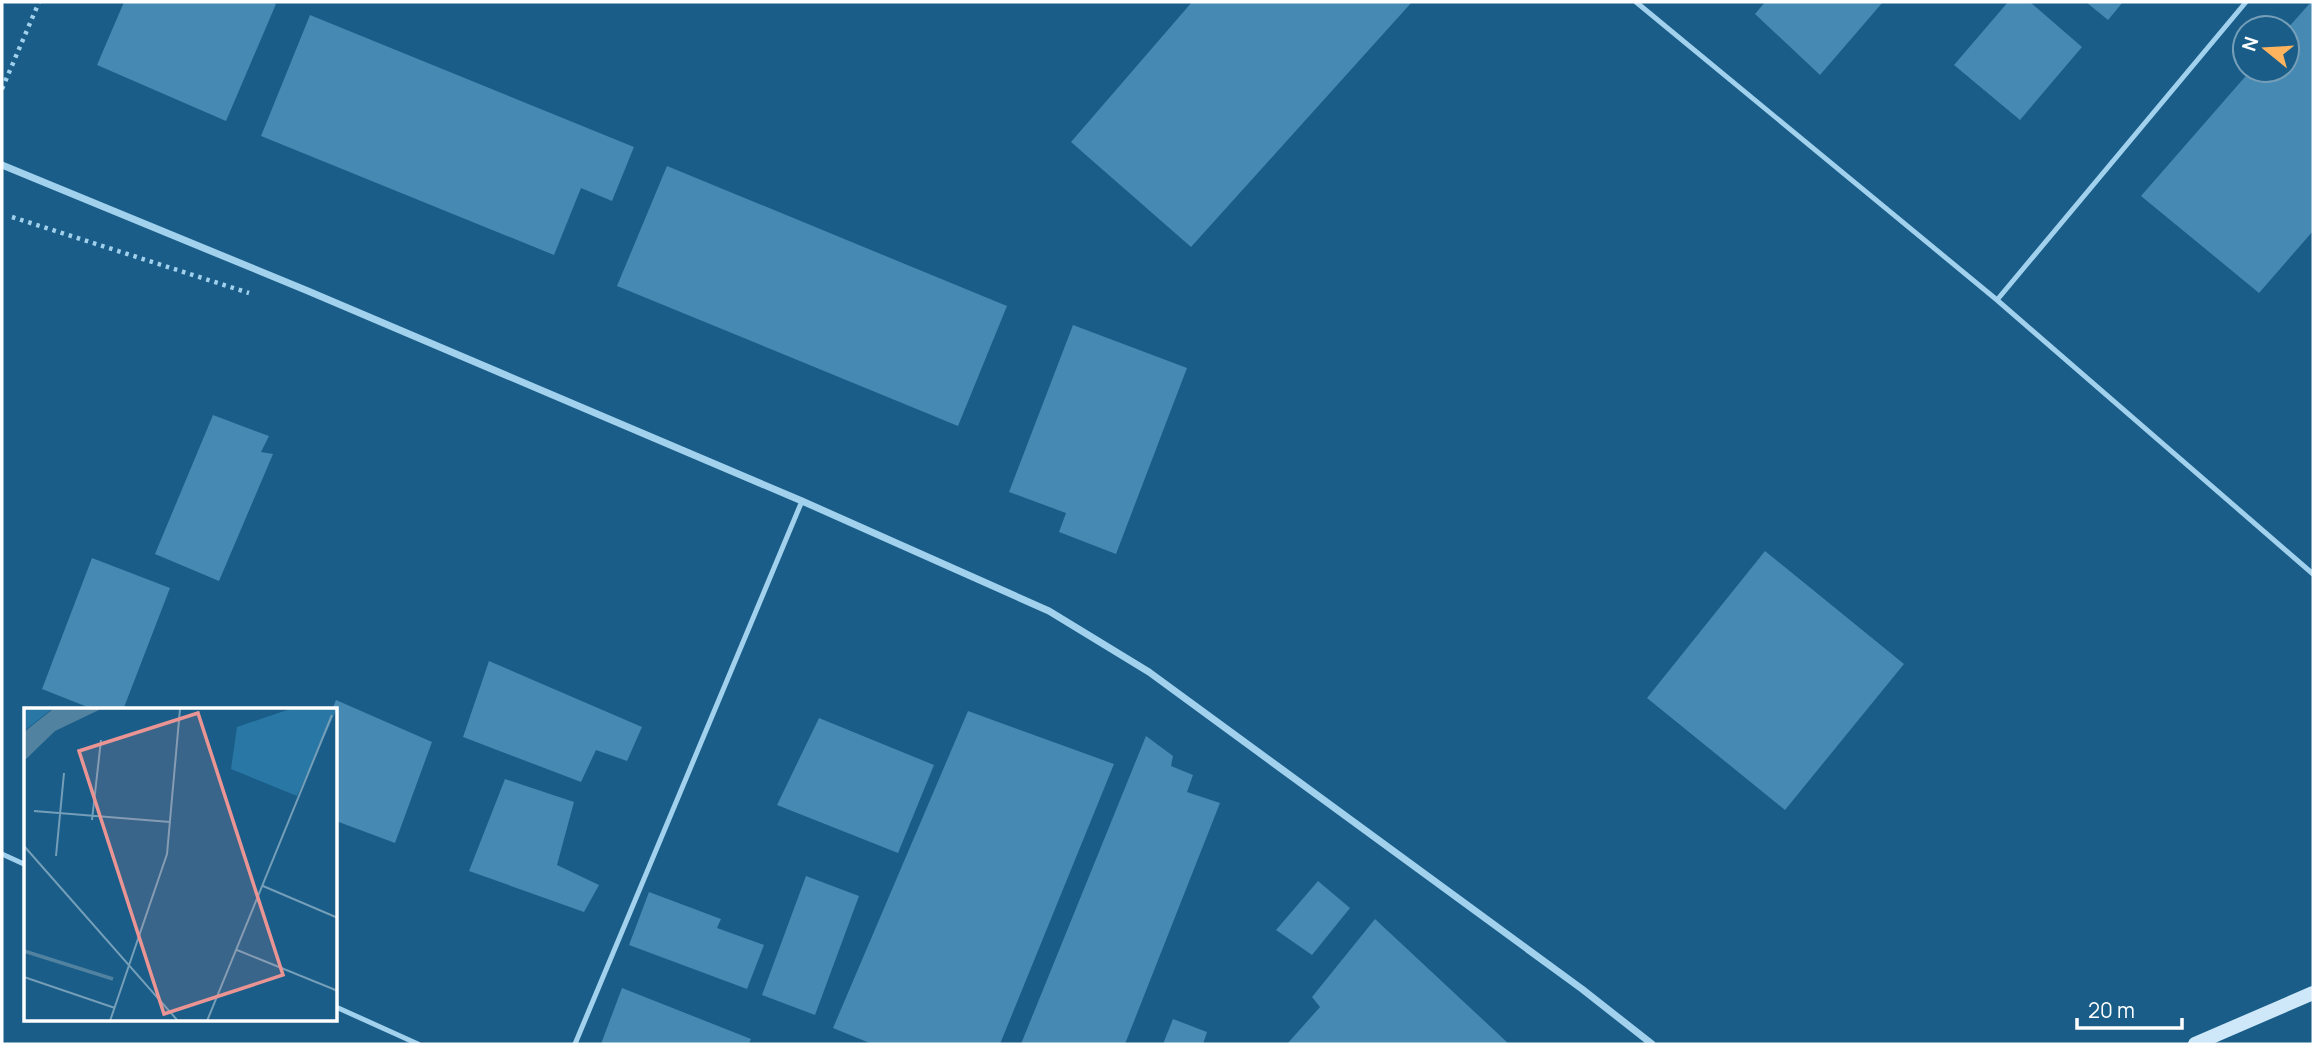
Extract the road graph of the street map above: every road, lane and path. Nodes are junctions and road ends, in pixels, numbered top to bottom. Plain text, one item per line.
1 (38, 2) edge
2 (1636, 2) edge
3 (2246, 2) edge
4 (2, 89) edge
5 (2, 165) edge
6 (12, 217) dead end
7 (250, 293) dead end
8 (1997, 300) junction
9 (802, 500) junction
10 (2313, 575) edge
11 (2, 854) edge
12 (24, 864) edge
13 (2313, 993) edge
14 (338, 1008) edge
15 (418, 1044) edge
16 (575, 1044) edge
17 (1652, 1044) edge
18 (2195, 1044) edge

1 - 4 path
2 - 8 lane
3 - 8 lane
5 - 9 street
6 - 7 path
8 - 10 lane
9 - 16 lane
9 - 17 street
11 - 12 lane
13 - 18 main road
14 - 15 lane

